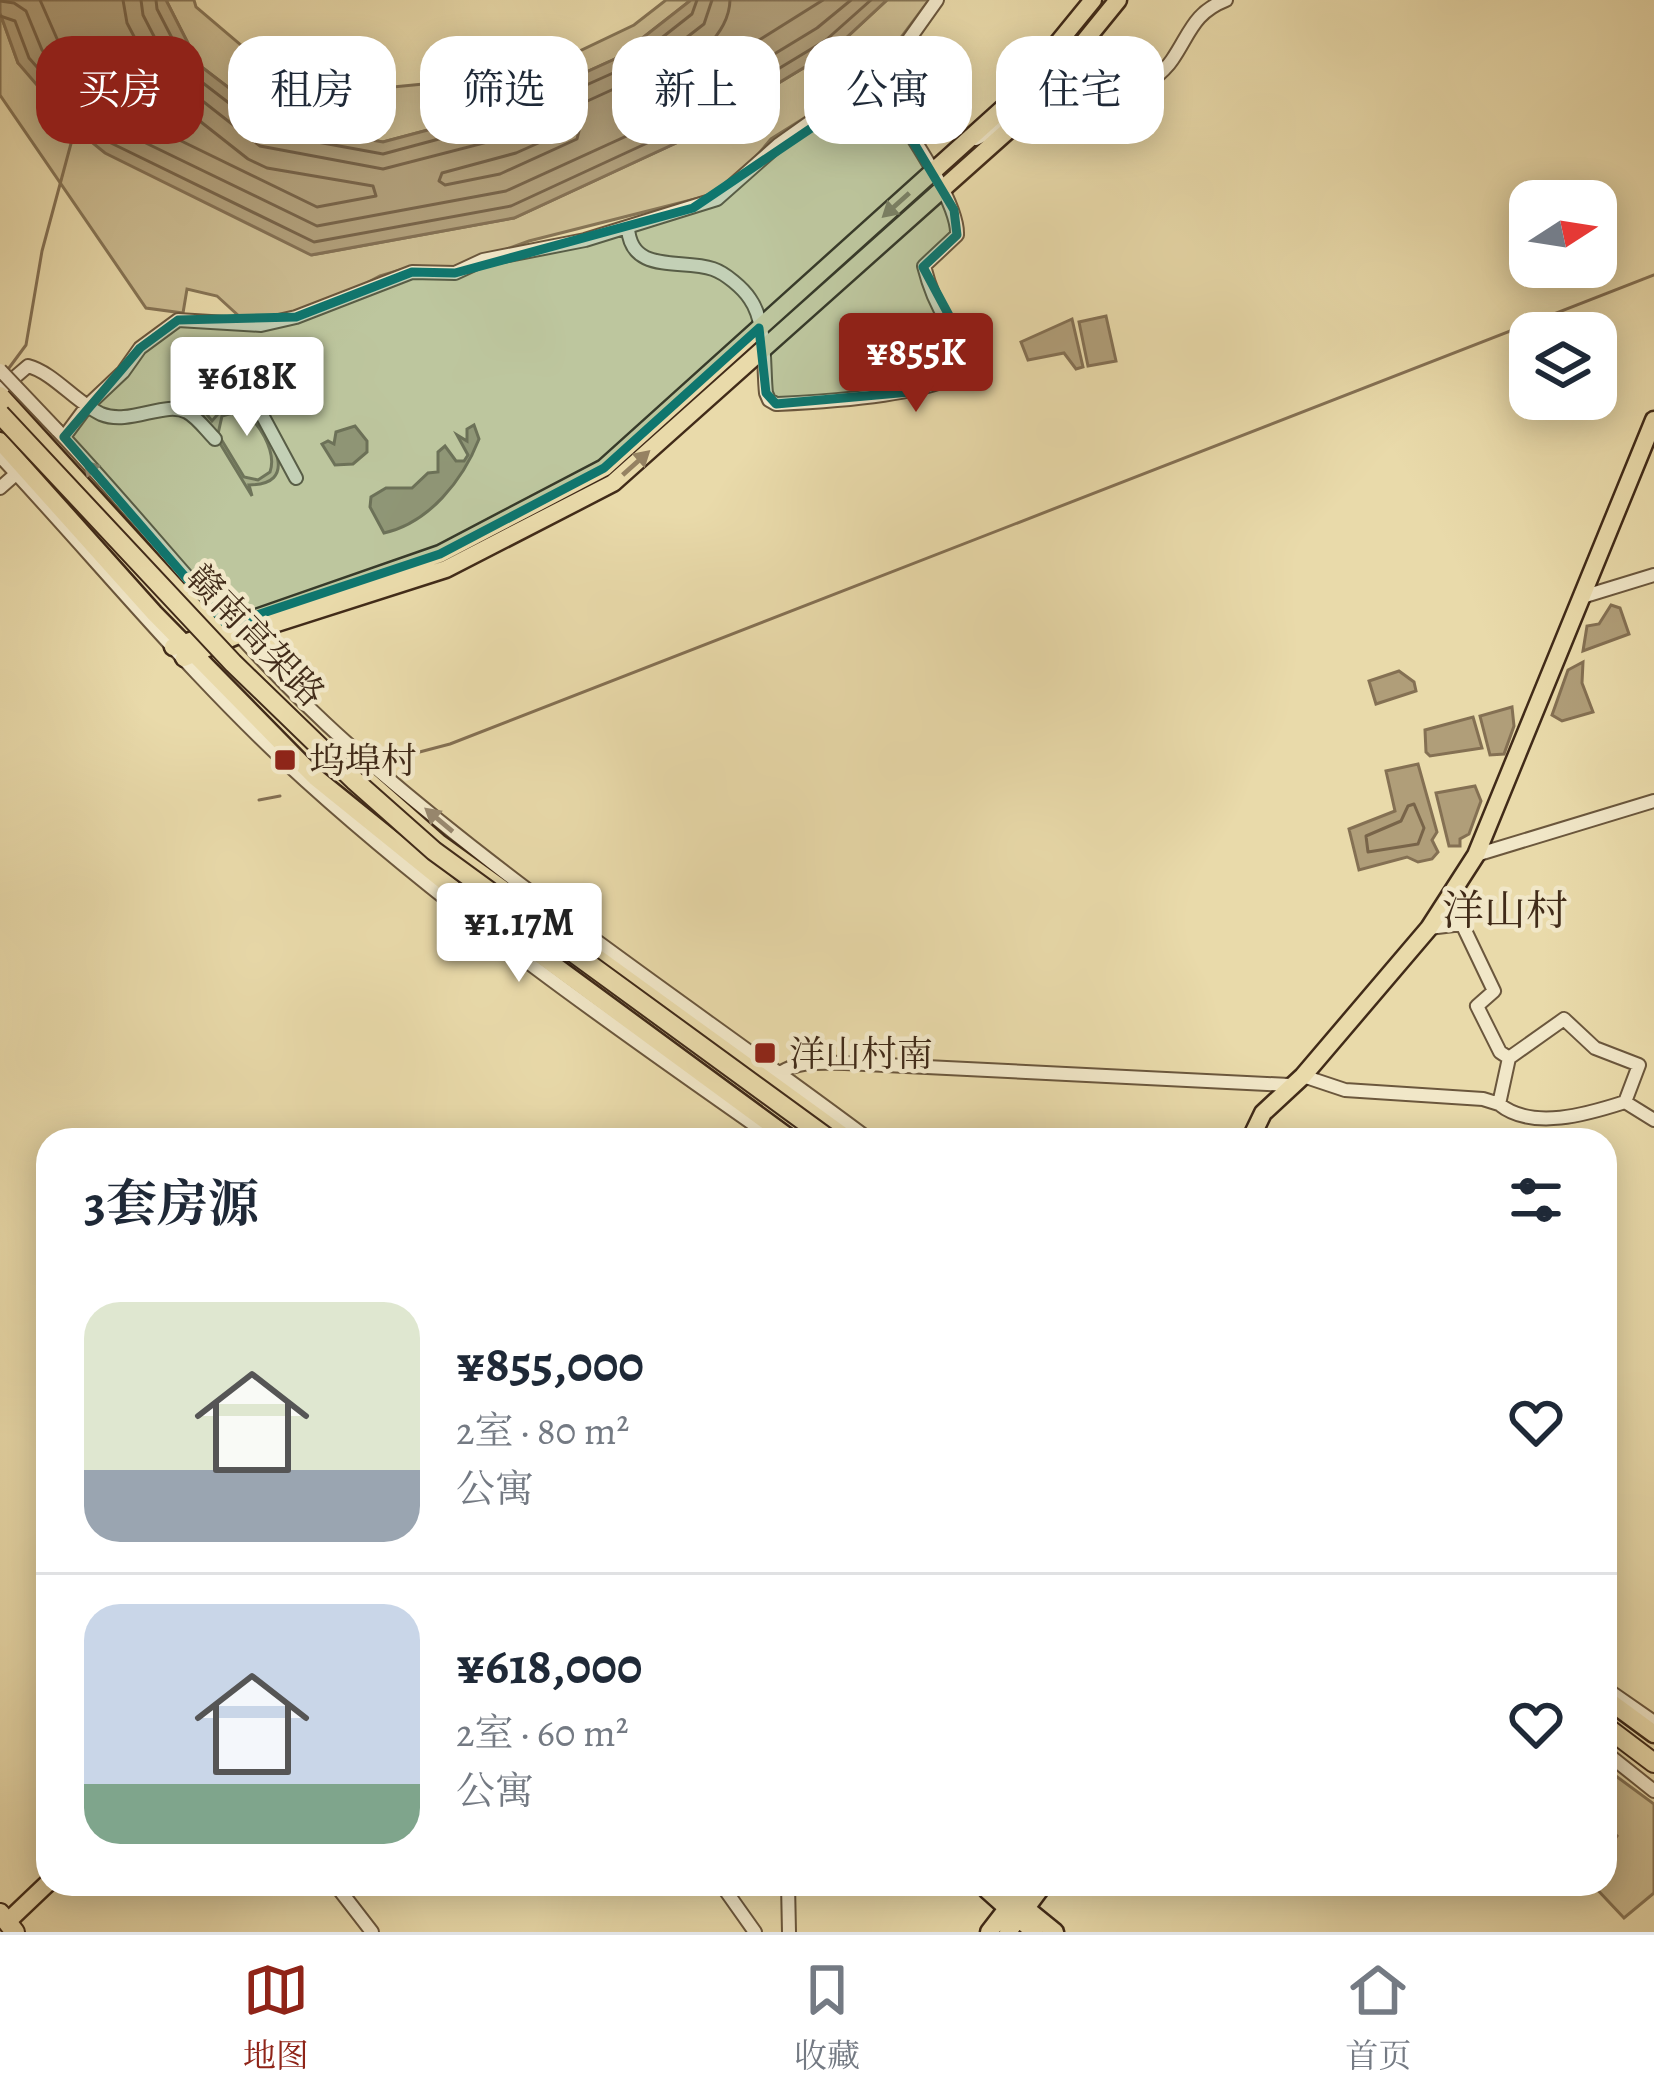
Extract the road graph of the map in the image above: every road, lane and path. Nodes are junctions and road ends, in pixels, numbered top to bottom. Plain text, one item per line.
1 (937, 0) edge
2 (1093, 0) edge
3 (1118, 0) edge
4 (1226, 0) edge
5 (911, 36) edge
6 (1089, 36) edge
7 (1164, 69) edge
8 (804, 127) edge
9 (996, 131) edge
10 (996, 142) edge
11 (914, 144) edge
12 (960, 147) junction
13 (919, 152) junction
14 (932, 173) junction
15 (943, 189) junction
16 (628, 228) junction
17 (760, 328) junction
18 (762, 351) junction
19 (239, 363) dead end
20 (0, 370) edge
21 (217, 382) junction
22 (0, 393) edge
23 (87, 406) junction
24 (186, 411) junction
25 (0, 414) edge
26 (1654, 420) edge
27 (0, 428) edge
28 (56, 437) junction
29 (215, 439) dead end
30 (0, 441) edge
31 (0, 456) edge
32 (20, 470) junction
33 (296, 478) dead end
34 (0, 488) edge
35 (1654, 575) edge
36 (180, 590) junction
37 (1582, 597) junction
38 (154, 613) junction
39 (225, 633) junction
40 (184, 650) junction
41 (253, 671) junction
42 (230, 693) junction
43 (1654, 801) edge
44 (1476, 855) junction
45 (1429, 928) junction
46 (1509, 1058) junction
47 (780, 1072) junction
48 (1296, 1080) junction
49 (1624, 1102) junction
50 (1499, 1104) junction
51 (823, 1120) junction
52 (1654, 1120) edge
53 (759, 1128) edge
54 (776, 1128) edge
55 (794, 1128) edge
56 (814, 1128) edge
57 (818, 1128) edge
58 (833, 1128) edge
59 (854, 1128) edge
60 (1256, 1128) edge
61 (1617, 1696) edge
62 (1617, 1706) edge
63 (1617, 1721) edge
64 (1654, 1722) edge
65 (1654, 1734) edge
66 (1617, 1735) edge
67 (1617, 1746) edge
68 (1654, 1748) edge
69 (1617, 1762) edge
70 (1654, 1763) edge
71 (1654, 1774) edge
72 (1654, 1791) edge
73 (36, 1895) edge
74 (344, 1896) edge
75 (730, 1896) edge
76 (788, 1896) edge
77 (1017, 1908) edge
78 (5, 1926) edge
79 (372, 1932) edge
80 (755, 1932) edge
81 (788, 1932) edge
82 (989, 1932) edge
83 (1034, 1932) edge
84 (1055, 1932) edge

1 - 5 street
2 - 12 main road
3 - 6 main road
4 - 7 street
8 - 16 street
9 - 12 street
10 - 15 main road
11 - 13 street
12 - 13 street
12 - 14 main road
13 - 14 street
14 - 15 street
14 -> 17 main road
15 - 18 main road
15 - 18 street
16 - 17 street
16 - 23 street
17 - 18 street
17 - 39 main road
39 -> 18 main road
19 - 21 street
20 - 28 street, bridge
21 - 24 street
21 - 33 street
22 - 23 street
22 - 28 main road
23 - 24 street
23 - 28 street
24 - 29 street
25 - 56 highway, 赣南高架路, bridge
26 - 37 main road
27 - 55 highway, 赣南高架路
28 - 36 main road
39 -> 28 street
30 - 32 main road
31 - 32 street
32 - 34 street
32 - 38 main road
32 - 40 street
35 - 37 street
36 - 38 main road
36 - 39 main road
37 - 44 main road
38 - 40 main road
39 - 40 main road
39 - 41 main road
47 -> 39 street
40 - 42 main road
40 - 53 street
41 - 42 main road
41 - 51 main road
42 - 54 main road
43 - 44 street
44 - 45 main road
45 - 46 street
45 - 48 main road
46 - 49 street
46 - 50 street
47 - 48 street
47 - 59 street
48 - 50 street
48 - 60 main road
49 - 50 street
49 - 52 street
51 - 57 main road
51 - 58 main road
61 - 64 street
62 - 65 main road
63 - 68 highway
66 - 70 highway
67 - 71 main road
69 - 72 street
73 - 78 main road
74 - 79 street
75 - 80 street
76 - 81 street
77 - 82 main road
77 - 83 main road
77 - 84 main road

